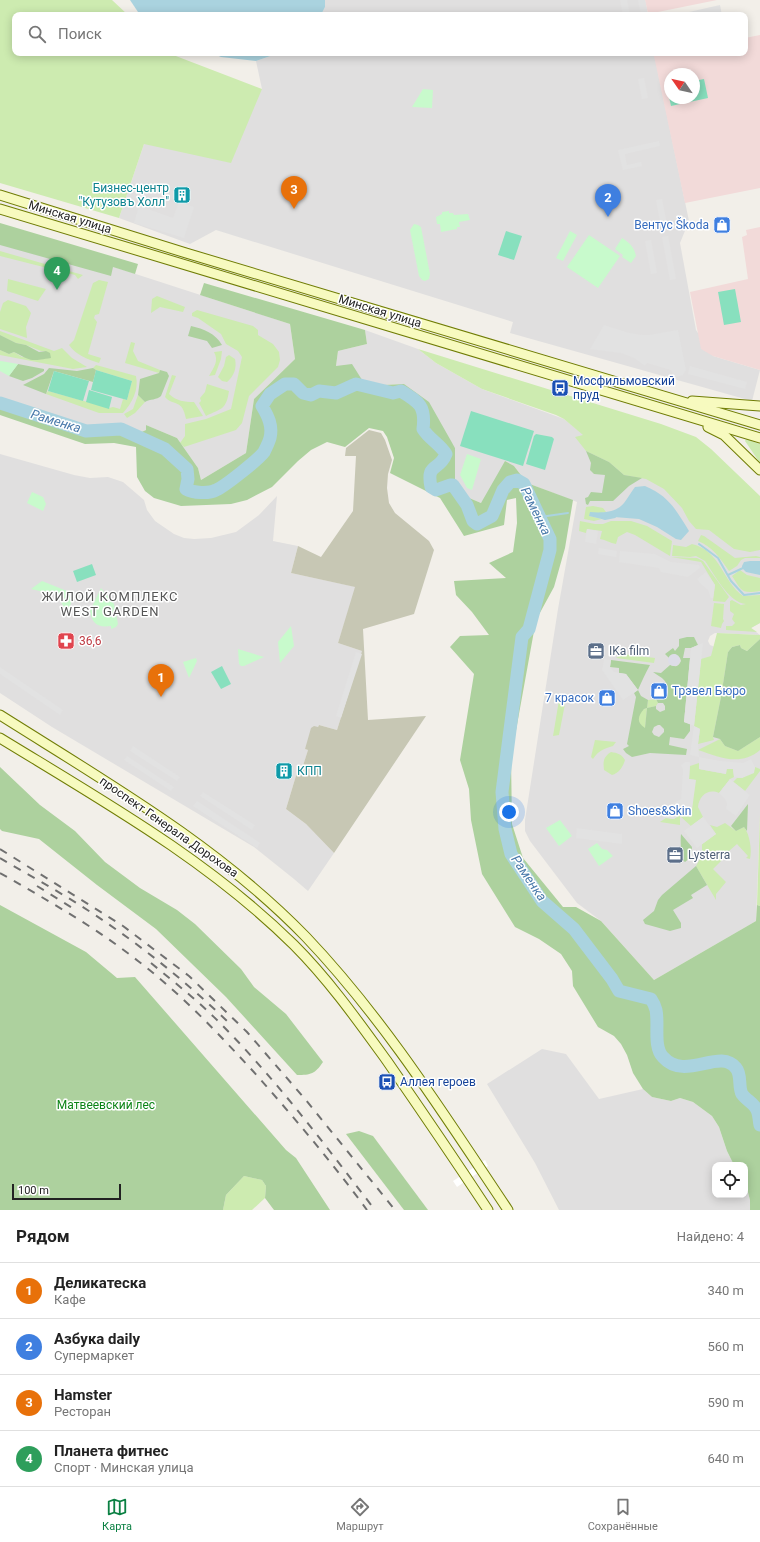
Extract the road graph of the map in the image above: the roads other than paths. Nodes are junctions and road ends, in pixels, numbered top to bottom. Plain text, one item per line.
1 (0, 196) edge
2 (0, 209) edge
3 (676, 400) junction
4 (760, 406) edge
5 (676, 413) junction
6 (760, 425) edge
7 (760, 438) edge
8 (760, 470) edge
9 (0, 715) edge
10 (0, 738) edge
11 (488, 1210) edge
12 (508, 1210) edge

1 - 3 main road, Минская улица
2 - 5 main road, Минская улица
3 - 4 main road
3 - 6 main road, Минская улица
5 - 7 main road, Минская улица
5 - 8 main road
9 - 12 main road, проспект Генерала Дорохова
10 - 11 main road, проспект Генерала Дорохова

